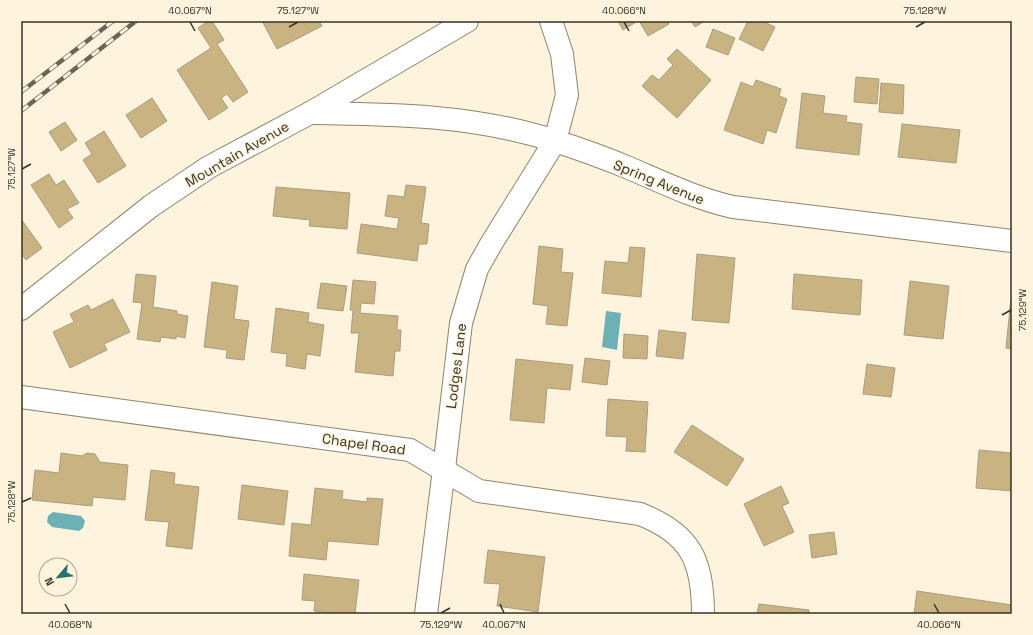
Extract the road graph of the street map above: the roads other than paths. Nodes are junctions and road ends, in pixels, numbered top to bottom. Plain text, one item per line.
1 (468, 21) edge
2 (551, 21) edge
3 (310, 113) junction
4 (555, 141) junction
5 (1012, 241) edge
6 (21, 309) edge
7 (21, 397) edge
8 (444, 469) junction
9 (426, 614) edge
10 (703, 614) edge

1 - 3 street, Mountain Avenue
2 - 4 street, Lodges Lane
3 - 4 street, Spring Avenue
3 - 6 street, Mountain Avenue
4 - 5 street, Spring Avenue
4 - 8 street, Lodges Lane
7 - 8 street, Chapel Road
8 - 9 street, Lodges Lane
8 - 10 street, Chapel Road

